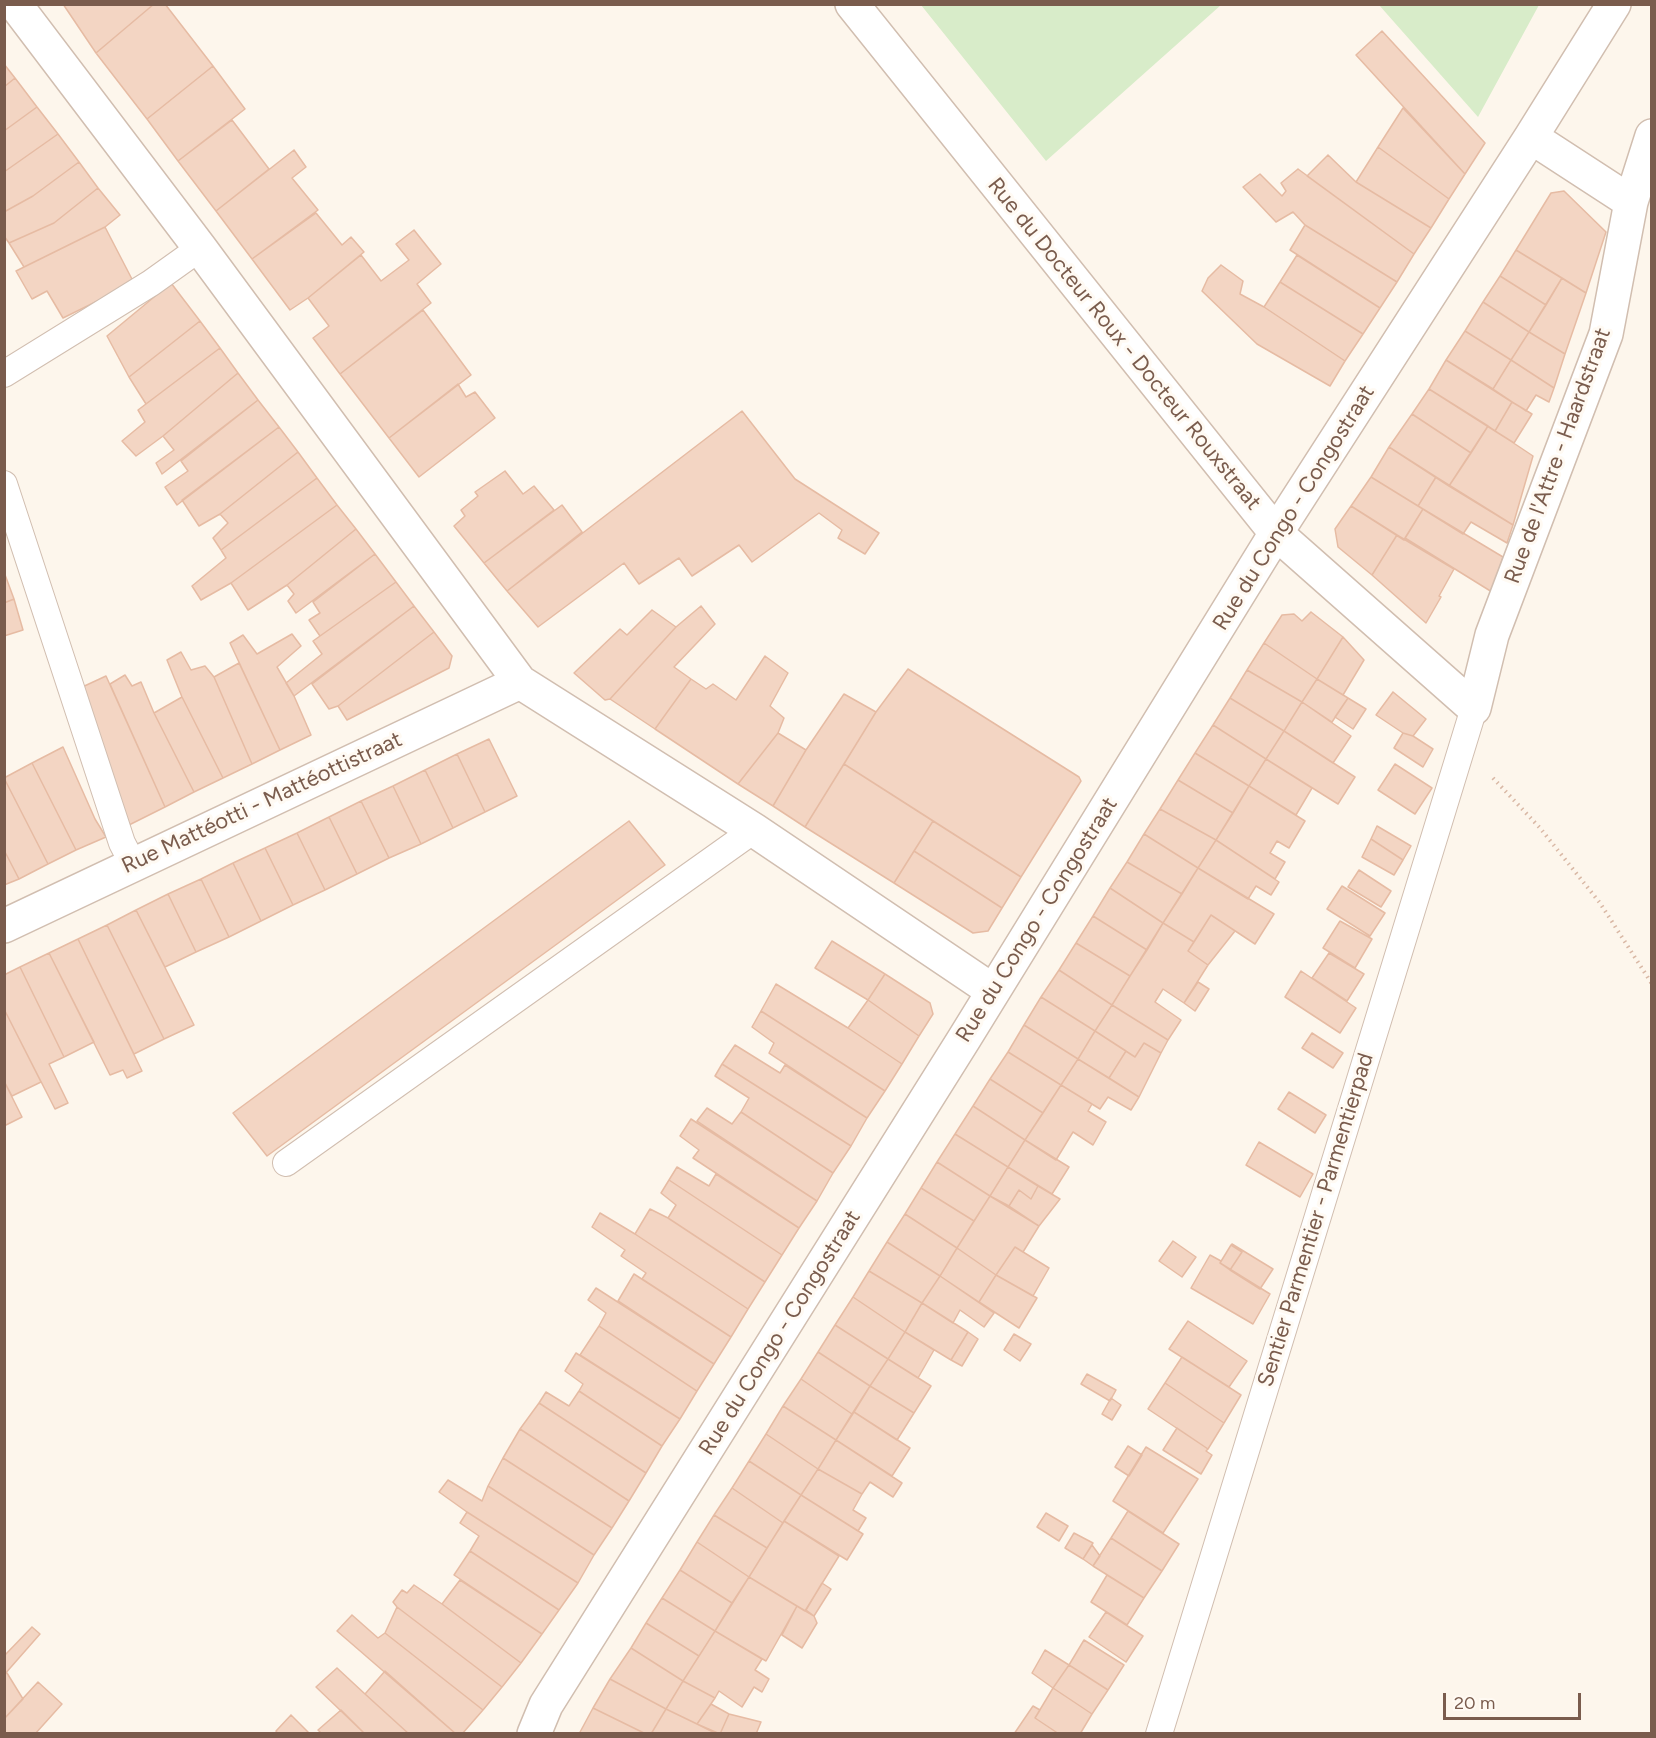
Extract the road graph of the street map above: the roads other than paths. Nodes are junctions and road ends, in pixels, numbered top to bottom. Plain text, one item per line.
1 (15, 4) edge
2 (852, 4) edge
3 (1614, 4) edge
4 (1652, 136) edge
5 (1531, 137) junction
6 (1631, 202) junction
7 (200, 248) junction
8 (4, 374) edge
9 (4, 484) edge
10 (1276, 533) junction
11 (520, 681) junction
12 (1474, 708) junction
13 (754, 830) junction
14 (133, 864) junction
15 (4, 926) edge
16 (993, 991) junction
17 (286, 1163) dead end
18 (540, 1719) edge
19 (520, 1734) edge
20 (1159, 1734) edge

1 - 7 street
2 - 10 street, Rue du Docteur Roux - Docteur Rouxstraat
3 - 5 street
4 - 6 street, Rue de l'Attre - Haardstraat
5 - 6 street
5 - 10 street, Rue du Congo - Congostraat
6 - 12 street, Rue de l'Attre - Haardstraat
7 - 8 lane
7 - 11 street
9 - 14 lane
10 - 12 street, Rue du Docteur Roux - Docteur Rouxstraat
10 - 16 street, Rue du Congo - Congostraat
11 - 13 street
11 - 14 street, Rue Mattéotti - Mattéottistraat
12 - 20 lane, Sentier Parmentier - Parmentierpad
13 - 16 street
13 - 17 lane
14 - 15 street, Rue Mattéotti - Mattéottistraat
16 - 18 street, Rue du Congo - Congostraat
18 - 19 street, Rue du Congo - Congostraat

